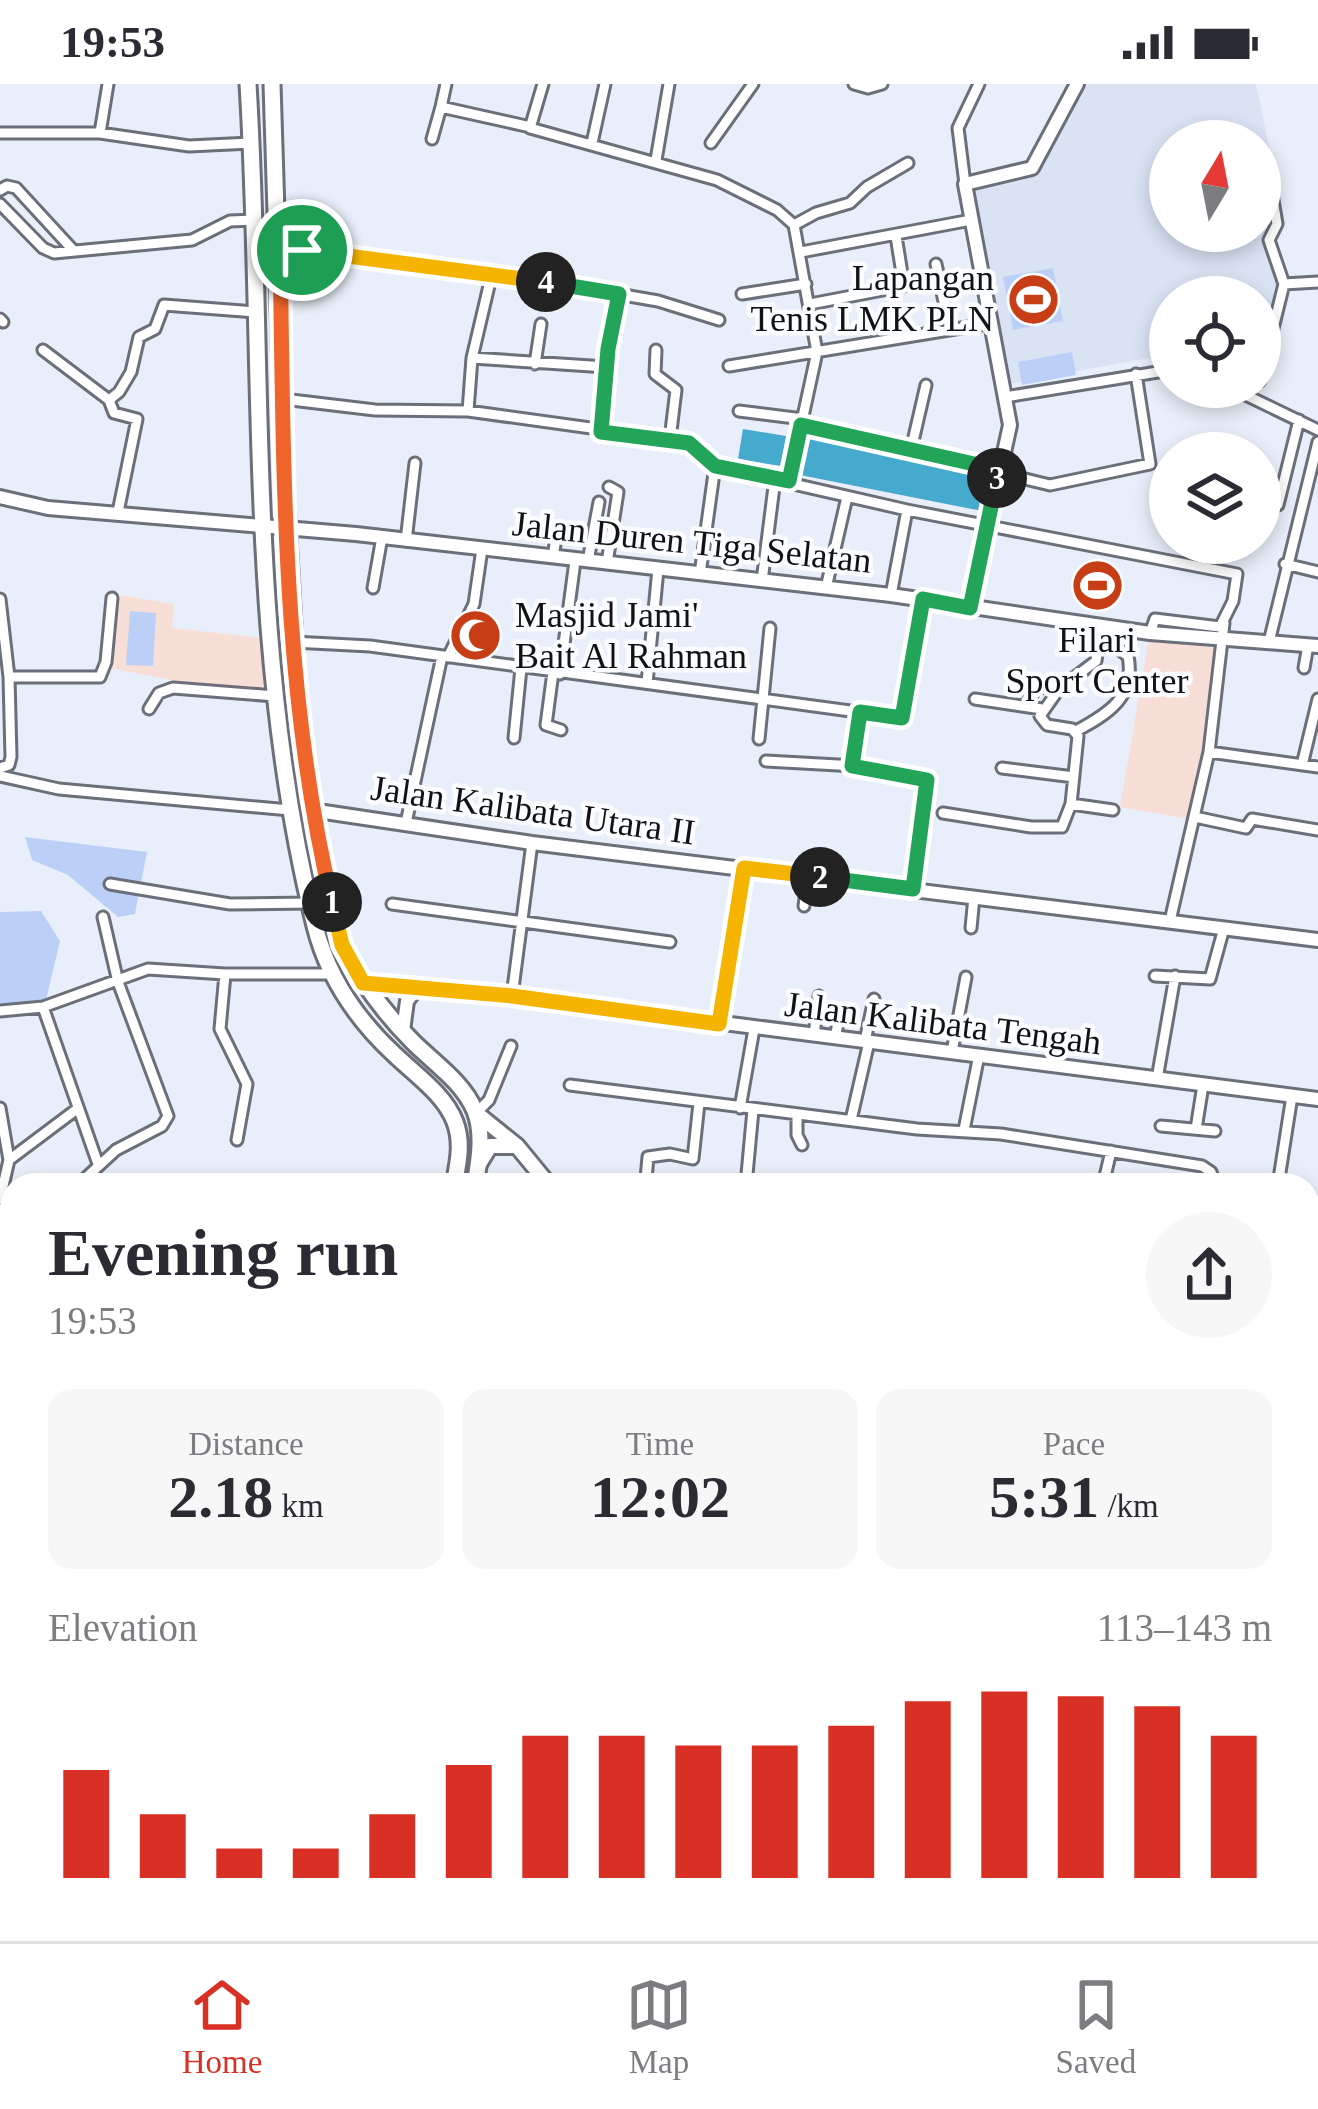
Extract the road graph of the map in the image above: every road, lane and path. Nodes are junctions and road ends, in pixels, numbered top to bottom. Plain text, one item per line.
1 (108, 84) edge
2 (248, 84) edge
3 (272, 84) edge
4 (446, 84) edge
5 (543, 84) edge
6 (604, 84) edge
7 (669, 84) edge
8 (753, 84) edge
9 (854, 84) edge
10 (882, 84) edge
11 (979, 84) edge
12 (1077, 84) edge
13 (441, 107) junction
14 (528, 127) junction
15 (0, 133) edge
16 (100, 133) junction
17 (432, 140) dead end
18 (251, 143) junction
19 (592, 143) junction
20 (711, 143) dead end
21 (656, 160) junction
22 (908, 163) dead end
23 (965, 184) junction
24 (0, 190) edge
25 (0, 204) edge
26 (255, 220) junction
27 (971, 220) junction
28 (794, 225) junction
29 (896, 236) junction
30 (280, 248) junction
31 (73, 250) junction
32 (801, 252) junction
33 (1273, 252) edge
34 (936, 264) dead end
35 (492, 273) junction
36 (1318, 282) edge
37 (806, 284) junction
38 (1284, 284) junction
39 (619, 294) junction
40 (742, 294) dead end
41 (1281, 296) edge
42 (810, 304) junction
43 (258, 312) junction
44 (719, 320) dead end
45 (992, 322) junction
46 (541, 323) dead end
47 (950, 330) junction
48 (43, 350) dead end
49 (656, 350) dead end
50 (817, 352) junction
51 (472, 358) junction
52 (535, 364) junction
53 (729, 366) dead end
54 (606, 367) junction
55 (1149, 372) edge
56 (1136, 374) junction
57 (926, 385) dead end
58 (1005, 397) junction
59 (283, 399) junction
60 (109, 400) junction
61 (1281, 406) edge
62 (468, 411) junction
63 (740, 411) dead end
64 (1299, 420) junction
65 (802, 422) junction
66 (1318, 430) edge
67 (601, 432) junction
68 (670, 440) junction
69 (1318, 442) edge
70 (911, 450) junction
71 (415, 463) dead end
72 (715, 466) junction
73 (998, 471) junction
74 (775, 479) junction
75 (789, 481) junction
76 (609, 487) dead end
77 (1281, 493) edge
78 (0, 497) edge
79 (847, 497) junction
80 (599, 502) dead end
81 (908, 510) junction
82 (118, 512) junction
83 (990, 525) junction
84 (275, 529) junction
85 (557, 531) dead end
86 (382, 537) junction
87 (406, 541) junction
88 (482, 550) junction
89 (553, 557) junction
90 (582, 561) junction
91 (607, 563) junction
92 (1286, 564) junction
93 (658, 569) junction
94 (1318, 572) edge
95 (700, 574) junction
96 (763, 581) junction
97 (826, 588) junction
98 (373, 589) dead end
99 (891, 595) junction
100 (112, 598) dead end
101 (0, 599) edge
102 (923, 599) junction
103 (970, 608) junction
104 (271, 616) junction
105 (291, 617) junction
106 (1225, 623) junction
107 (770, 628) dead end
108 (1150, 634) junction
109 (1104, 638) junction
110 (1225, 641) junction
111 (293, 642) junction
112 (1268, 642) junction
113 (1313, 646) edge
114 (445, 657) junction
115 (521, 668) junction
116 (1304, 668) dead end
117 (6, 673) edge
118 (556, 673) junction
119 (647, 683) junction
120 (1059, 689) junction
121 (275, 696) junction
122 (765, 698) junction
123 (975, 699) dead end
124 (1318, 699) edge
125 (1025, 706) junction
126 (149, 709) dead end
127 (1042, 709) junction
128 (860, 712) junction
129 (561, 730) dead end
130 (1076, 731) junction
131 (514, 738) dead end
132 (759, 739) dead end
133 (1209, 752) junction
134 (766, 761) dead end
135 (1303, 765) junction
136 (852, 766) junction
137 (1318, 767) edge
138 (1002, 768) dead end
139 (2, 774) edge
140 (1074, 777) junction
141 (1071, 804) junction
142 (290, 810) junction
143 (311, 810) junction
144 (1113, 810) dead end
145 (943, 813) dead end
146 (1195, 817) junction
147 (406, 823) junction
148 (1318, 830) edge
149 (532, 843) junction
150 (744, 868) junction
151 (808, 876) junction
152 (110, 884) dead end
153 (913, 889) junction
154 (974, 897) junction
155 (310, 904) junction
156 (392, 904) dead end
157 (803, 906) dead end
158 (103, 917) dead end
159 (1170, 921) junction
160 (521, 922) junction
161 (971, 928) dead end
162 (1224, 928) junction
163 (1318, 940) edge
164 (670, 942) dead end
165 (225, 974) junction
166 (332, 974) junction
167 (966, 976) dead end
168 (1155, 976) dead end
169 (1175, 976) junction
170 (118, 982) junction
171 (363, 983) junction
172 (417, 988) junction
173 (512, 996) junction
174 (819, 996) dead end
175 (874, 999) dead end
176 (44, 1007) junction
177 (0, 1011) edge
178 (840, 1013) dead end
179 (719, 1024) junction
180 (754, 1029) junction
181 (403, 1031) junction
182 (814, 1035) junction
183 (835, 1038) junction
184 (867, 1042) junction
185 (511, 1046) dead end
186 (952, 1052) junction
187 (979, 1055) junction
188 (1157, 1079) junction
189 (570, 1085) dead end
190 (1203, 1085) junction
191 (1292, 1096) junction
192 (1318, 1099) edge
193 (699, 1103) junction
194 (0, 1108) edge
195 (740, 1108) junction
196 (77, 1109) junction
197 (753, 1109) junction
198 (476, 1113) junction
199 (797, 1114) junction
200 (851, 1120) junction
201 (1161, 1126) dead end
202 (1196, 1129) junction
203 (964, 1130) junction
204 (1215, 1131) dead end
205 (237, 1140) dead end
206 (2, 1141) edge
207 (802, 1144) dead end
208 (517, 1146) junction
209 (1111, 1151) junction
210 (9, 1160) junction
211 (98, 1164) junction
212 (478, 1165) junction
213 (6, 1173) edge
214 (89, 1173) edge
215 (455, 1173) edge
216 (477, 1173) edge
217 (539, 1173) edge
218 (647, 1173) edge
219 (747, 1173) edge
220 (1106, 1173) edge
221 (1211, 1173) edge
222 (1280, 1173) edge

1 - 16 street
2 - 18 main road
3 - 30 main road
4 - 13 street
5 - 14 street
6 - 19 street
7 - 21 street
8 - 20 street
9 - 10 street
11 - 23 street
12 - 23 street
13 - 14 street
13 - 17 street
14 - 19 street
15 - 16 street
16 - 18 street
18 - 26 main road
19 - 21 street
21 - 28 street
22 - 28 street
23 - 27 street
24 - 31 street
25 - 31 street
26 - 31 street
26 - 43 main road
27 - 29 street
27 - 45 street
28 - 32 street
29 - 32 street
29 - 42 street
30 - 35 street
30 - 59 main road
32 - 37 street
33 - 38 street
34 - 47 street
35 - 39 street
35 - 51 street
36 - 38 street
37 - 40 street
37 - 42 street
38 - 41 street
39 - 44 street
39 - 54 street
42 - 50 street
43 - 60 street
43 - 84 main road
45 - 47 street
45 - 58 street
46 - 52 street
47 - 50 street
48 - 60 street
49 - 68 street
50 - 53 street
50 - 65 street
51 - 52 street
51 - 62 street
52 - 54 street
54 - 67 street
55 - 56 street
56 - 58 street
56 - 73 street
57 - 70 street
58 - 73 street
59 - 62 street
59 - 84 main road
60 - 82 street
61 - 64 street
62 - 67 street
63 - 65 street
64 - 66 street
64 - 77 street
65 - 70 street
65 - 75 street
67 - 68 street
68 - 72 street
69 - 92 street
70 - 73 street
71 - 87 street
72 - 74 street
72 - 95 street
73 - 83 street
74 - 75 street
74 - 96 street
75 - 79 street
76 - 91 street
78 - 82 street, Jalan Duren Tiga Selatan
79 - 81 street
79 - 97 street
80 - 90 street
81 - 83 street
81 - 99 street
82 - 84 street, Jalan Duren Tiga Selatan
83 - 103 street
83 - 106 street
84 - 86 street, Jalan Duren Tiga Selatan
84 - 104 main road
84 - 105 main road
85 - 89 street
86 - 87 street, Jalan Duren Tiga Selatan
86 - 98 street
87 - 88 street, Jalan Duren Tiga Selatan
88 - 89 street, Jalan Duren Tiga Selatan
88 - 114 street
89 - 90 street, Jalan Duren Tiga Selatan
90 - 91 street, Jalan Duren Tiga Selatan
90 - 118 street
91 - 93 street, Jalan Duren Tiga Selatan
92 - 94 street
92 - 112 street
93 - 95 street, Jalan Duren Tiga Selatan
93 - 119 street
95 - 96 street, Jalan Duren Tiga Selatan
96 - 97 street, Jalan Duren Tiga Selatan
97 - 99 street, Jalan Duren Tiga Selatan
99 - 102 street, Jalan Duren Tiga Selatan
100 - 117 street
101 - 117 street
102 - 103 street, Jalan Duren Tiga Selatan
102 - 128 street
103 - 109 street, Jalan Duren Tiga Selatan
104 - 105 main road
104 - 121 main road
105 - 111 main road
106 - 108 street
106 - 110 street
107 - 122 street
108 - 109 street, Jalan Duren Tiga Selatan
108 - 110 street, Jalan Duren Tiga Selatan
109 - 120 street
109 - 130 street
110 - 112 street, Jalan Duren Tiga Selatan
110 - 133 street
111 - 114 street
111 - 143 main road
112 - 113 street, Jalan Duren Tiga Selatan
113 - 116 street
114 - 115 street
114 - 147 street
115 - 118 street
115 - 131 street
117 - 139 street
118 - 119 street
118 - 129 street
119 - 122 street
120 - 125 street
120 - 127 street
121 - 126 street
121 - 142 main road
122 - 128 street
122 - 132 street
123 - 125 street
124 - 135 street
125 - 127 street
127 - 130 street
128 - 136 street
130 - 140 street
133 - 135 street
133 - 146 street
134 - 136 street
135 - 137 street
136 - 153 street
138 - 140 street
139 - 142 street
140 - 141 street
141 - 144 street
141 - 145 street
142 - 155 main road
143 - 147 street, Jalan Kalibata Utara II
143 - 171 main road
146 - 148 street
146 - 159 street
147 - 149 street, Jalan Kalibata Utara II
149 - 150 street, Jalan Kalibata Utara II
149 - 160 street
150 - 151 street, Jalan Kalibata Utara II
150 - 179 street
151 - 153 street, Jalan Kalibata Utara II
151 - 157 street
152 - 155 street
153 - 154 street, Jalan Kalibata Utara II
154 - 159 street, Jalan Kalibata Utara II
154 - 161 street
155 - 166 main road
156 - 160 street
158 - 170 street
159 - 162 street, Jalan Kalibata Utara II
160 - 164 street
160 - 173 street
162 - 163 street, Jalan Kalibata Utara II
162 - 169 street
165 - 166 street
165 - 170 street
165 - 205 street
166 - 215 main road
167 - 186 street
168 - 169 street
169 - 188 street
170 - 176 street
170 - 211 street
171 - 172 street, Jalan Kalibata Tengah
171 - 181 main road
172 - 173 street, Jalan Kalibata Tengah
172 - 181 street
173 - 179 street, Jalan Kalibata Tengah
174 - 182 street
175 - 184 street
176 - 177 street
176 - 196 street
178 - 183 street
179 - 180 street, Jalan Kalibata Tengah
180 - 182 street, Jalan Kalibata Tengah
180 - 195 street
181 - 198 main road
182 - 183 street, Jalan Kalibata Tengah
183 - 184 street, Jalan Kalibata Tengah
184 - 186 street, Jalan Kalibata Tengah
184 - 200 street
185 - 198 street
186 - 187 street, Jalan Kalibata Tengah
187 - 188 street, Jalan Kalibata Tengah
187 - 203 street
188 - 190 street, Jalan Kalibata Tengah
189 - 193 street
190 - 191 street, Jalan Kalibata Tengah
190 - 202 street
191 - 192 street, Jalan Kalibata Tengah
191 - 222 street
193 - 195 street
193 - 218 street
194 - 206 street
195 - 197 street
196 - 210 street
196 - 211 street
197 - 199 street
197 - 219 street
198 - 208 main road
198 - 212 main road
199 - 200 street
199 - 207 street
200 - 203 street
201 - 202 street
202 - 204 street
203 - 209 street
206 - 210 street
208 - 212 main road
208 - 217 main road
209 - 220 street
209 - 221 street
210 - 213 street
211 - 214 street
212 - 216 main road

